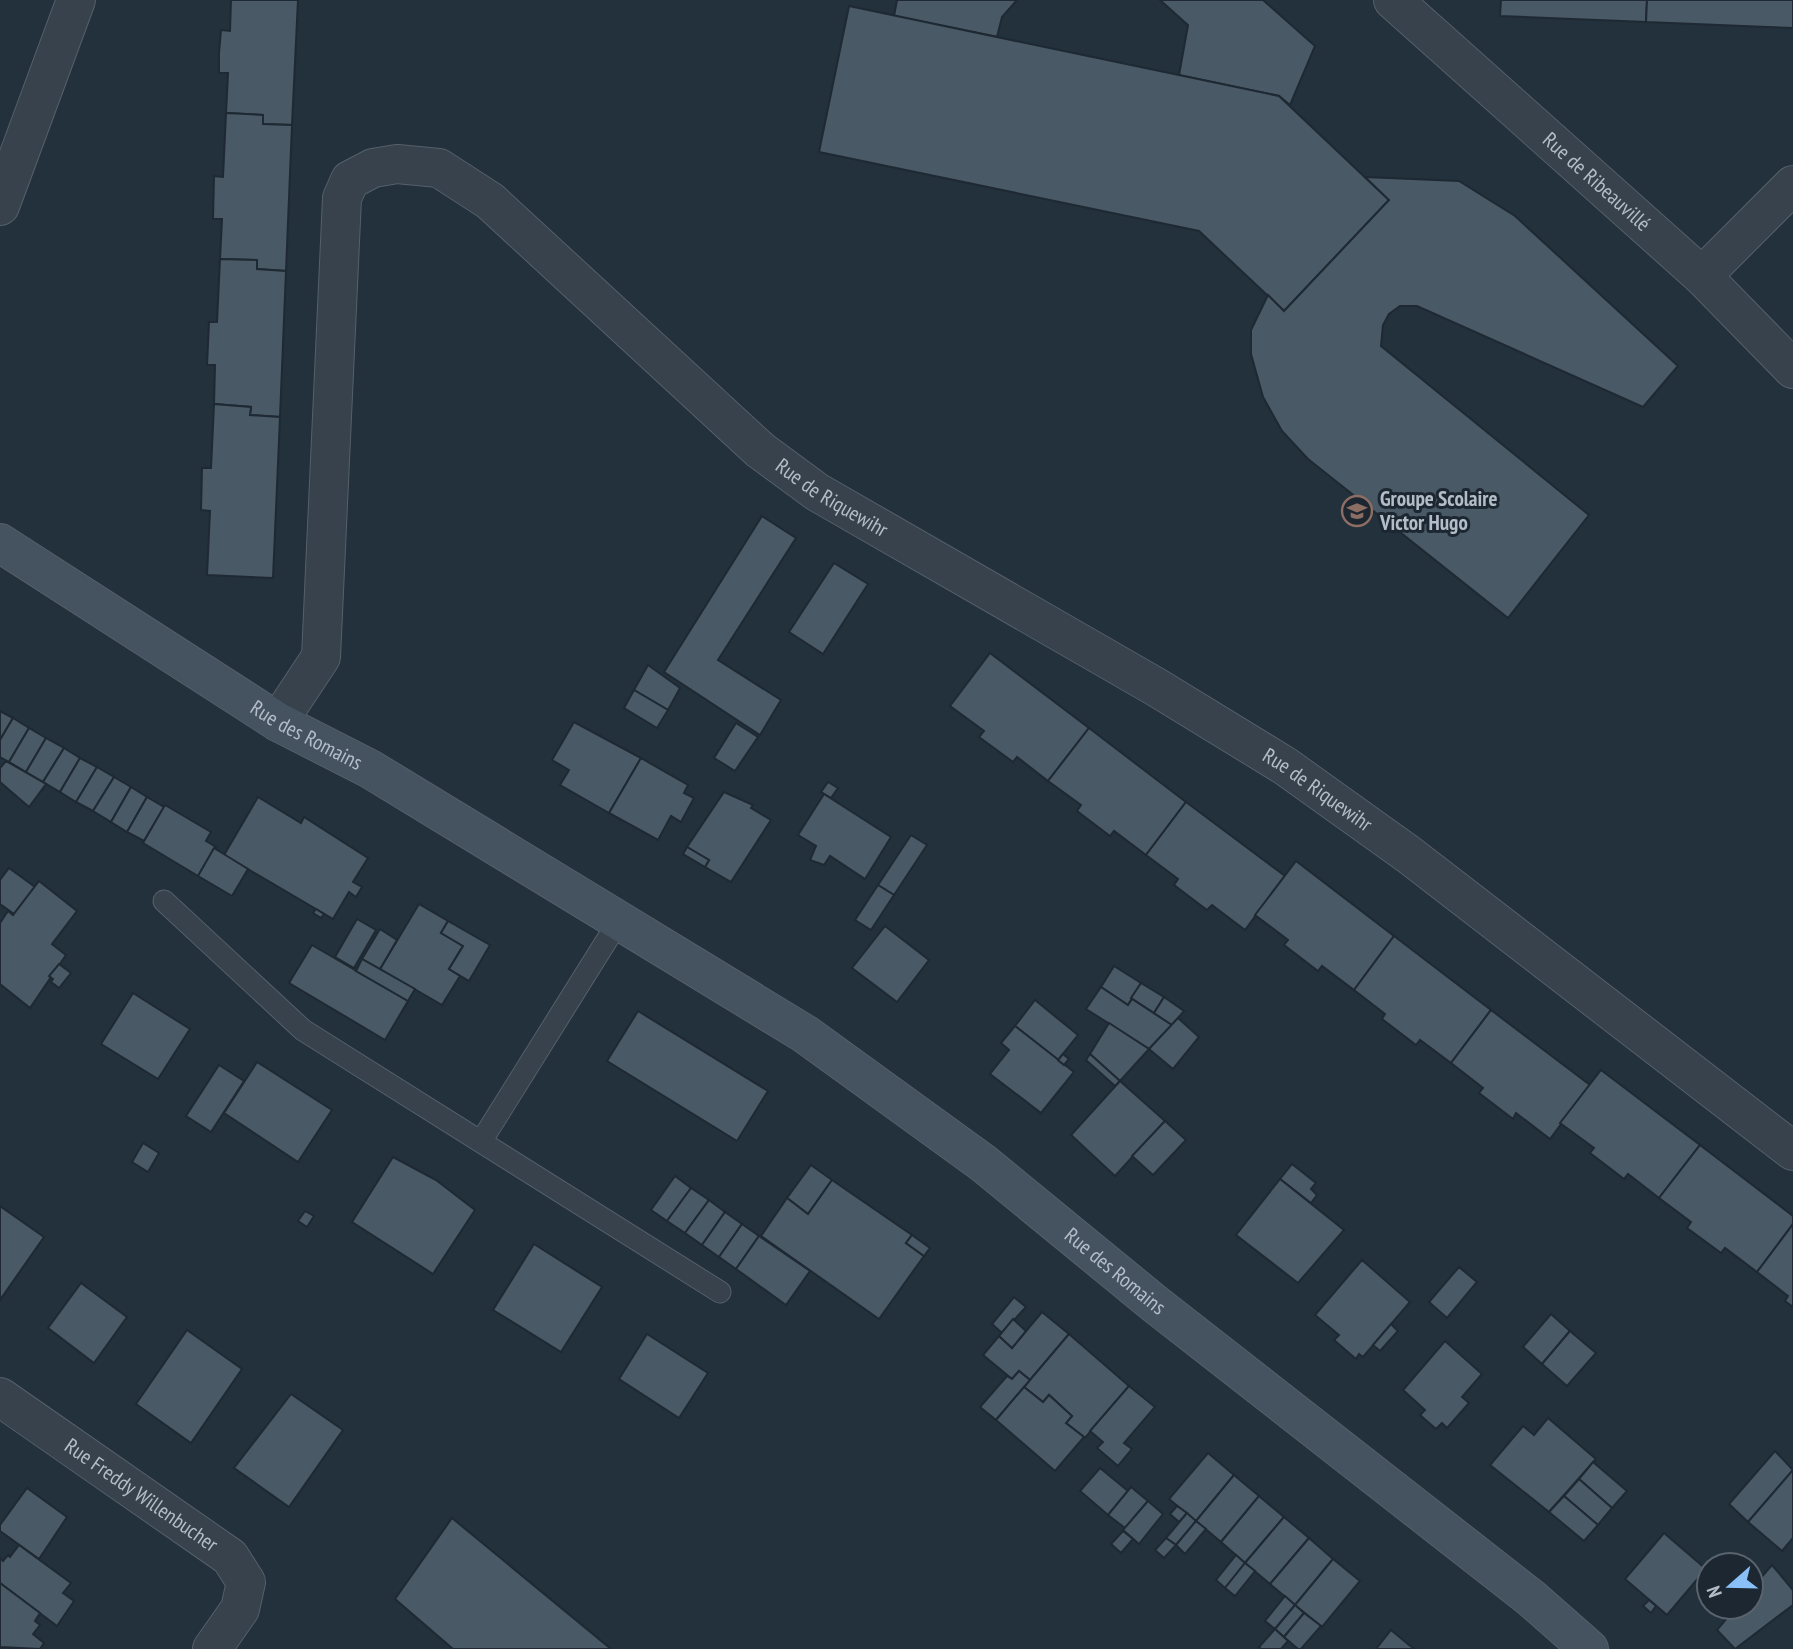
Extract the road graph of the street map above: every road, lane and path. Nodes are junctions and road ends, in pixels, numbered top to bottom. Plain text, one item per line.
1 (76, 0) edge
2 (1393, 0) edge
3 (1793, 185) edge
4 (0, 206) edge
5 (1702, 276) junction
6 (1793, 369) edge
7 (0, 543) edge
8 (278, 722) junction
9 (164, 901) dead end
10 (620, 919) junction
11 (482, 1140) junction
12 (1793, 1151) edge
13 (720, 1292) dead end
14 (0, 1397) edge
15 (212, 1649) edge
16 (1589, 1649) edge

1 - 4 street
2 - 5 street, Rue de Ribeauvillé
3 - 5 street
5 - 6 street, Rue de Ribeauvillé
7 - 8 main road, Rue des Romains
8 - 10 main road, Rue des Romains
8 - 12 street, Rue de Riquewihr
9 - 11 lane
10 - 11 lane
10 - 16 main road, Rue des Romains
11 - 13 lane
14 - 15 street, Rue Freddy Willenbucher

